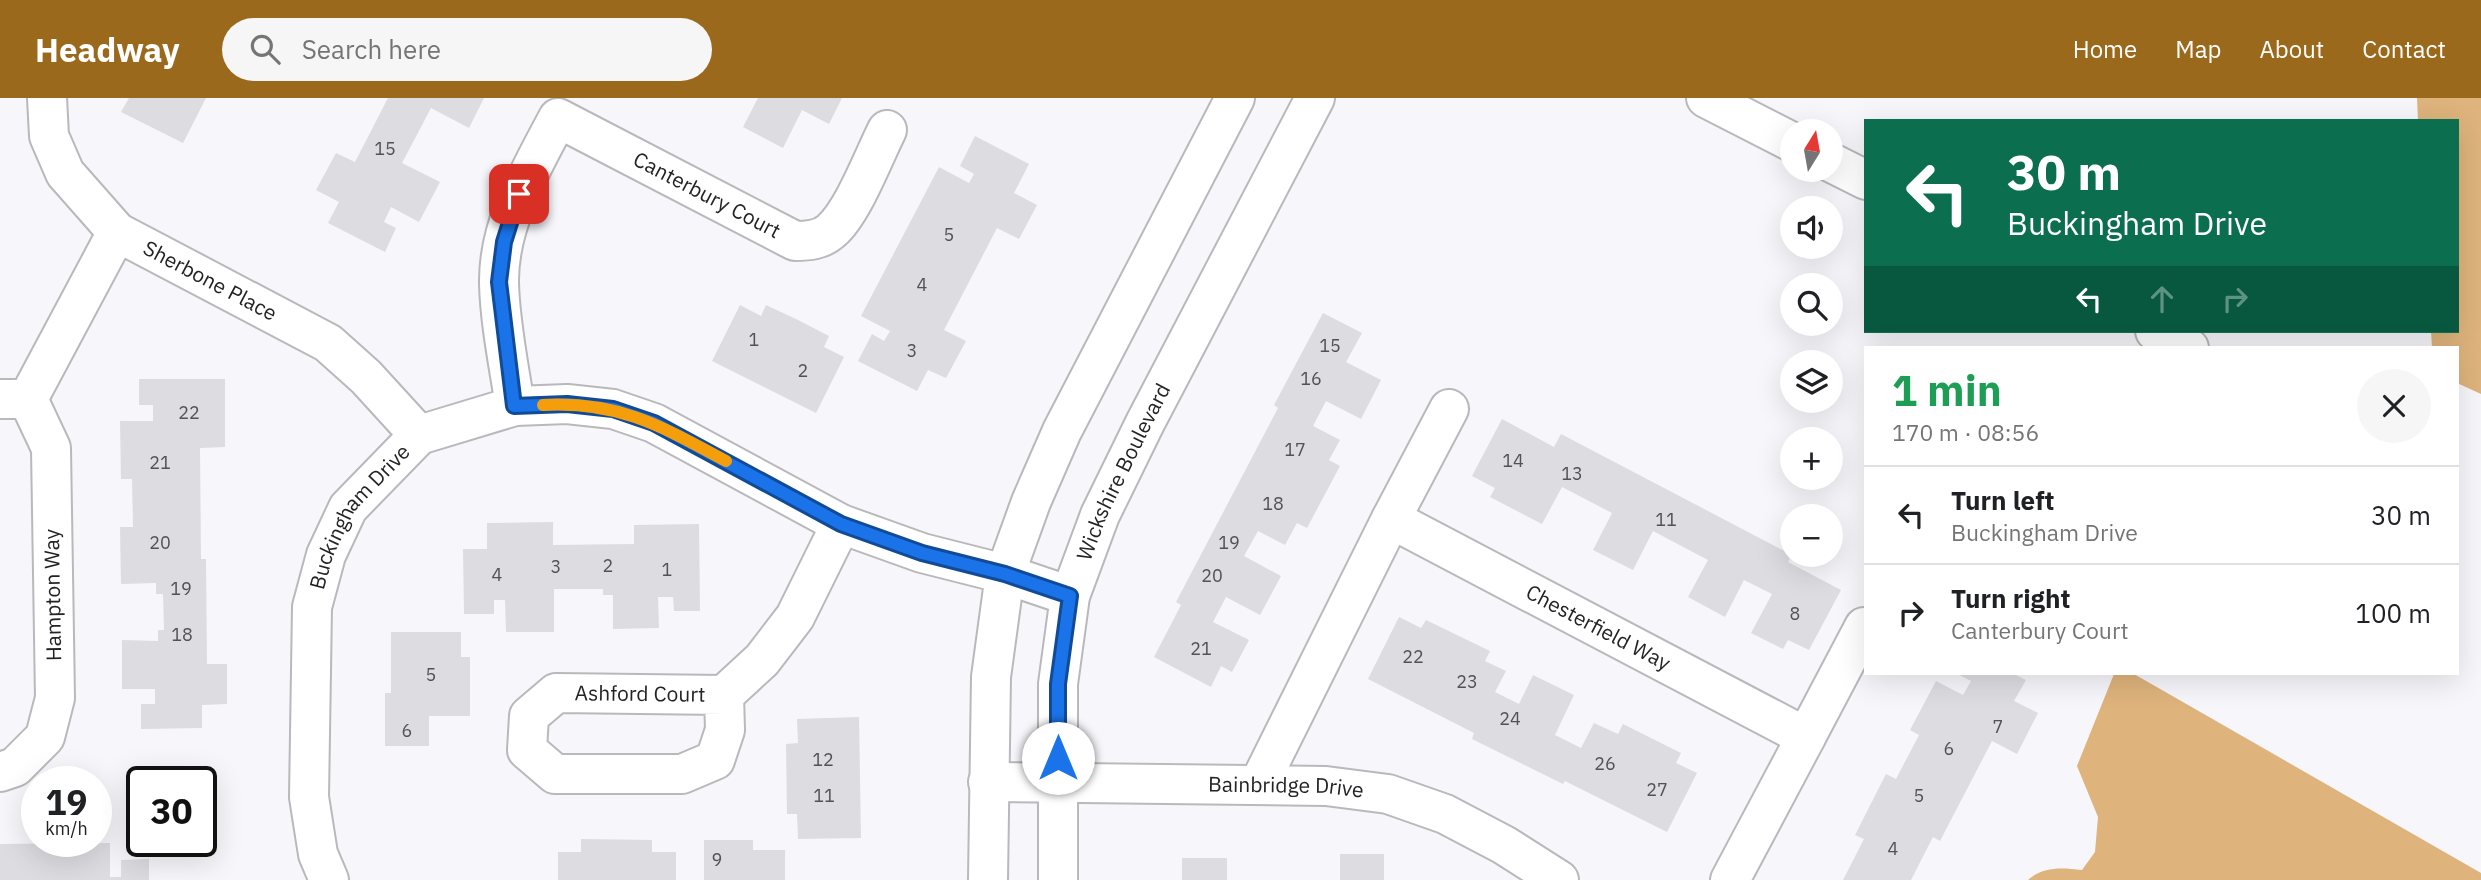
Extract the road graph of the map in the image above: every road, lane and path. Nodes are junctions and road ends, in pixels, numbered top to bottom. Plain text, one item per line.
1 (47, 98) edge
2 (1235, 98) edge
3 (1315, 98) edge
4 (1706, 98) edge
5 (557, 108) edge
6 (887, 131) dead end
7 (1780, 136) edge
8 (1843, 168) edge
9 (1864, 179) edge
10 (117, 232) junction
11 (2159, 333) edge
12 (2185, 346) edge
13 (14, 399) edge
14 (514, 406) junction
15 (1449, 409) dead end
16 (419, 435) junction
17 (1391, 519) junction
18 (841, 524) junction
19 (1005, 574) junction
20 (1070, 596) junction
21 (1864, 627) edge
22 (724, 695) junction
23 (1806, 737) junction
24 (0, 772) edge
25 (988, 782) junction
26 (1058, 783) junction
27 (1259, 784) junction
28 (329, 880) edge
29 (988, 880) edge
30 (1058, 880) edge
31 (1559, 880) edge
32 (1730, 880) edge

1 - 10 street, Sherbone Place
2 - 19 street
3 - 20 street, Wickshire Boulevard
4 - 7 street
5 - 6 street, Canterbury Court
5 - 14 street, Canterbury Court
8 - 9 street
10 - 13 street, Hampton Way
10 - 16 street, Sherbone Place
11 - 12 street
13 - 24 street, Hampton Way
14 - 16 street, Buckingham Drive
14 - 18 street, Buckingham Drive
15 - 17 street
16 - 28 street, Buckingham Drive
17 - 23 street, Chesterfield Way
17 - 27 street
18 - 19 street, Buckingham Drive
18 - 22 street, Ashford Court
19 - 20 street, Buckingham Drive
19 - 25 street
20 - 26 street, Wickshire Boulevard
21 - 23 street
22 - 22 street, Ashford Court
23 - 32 street
25 - 26 street, Bainbridge Drive
25 - 29 street
26 - 27 street, Bainbridge Drive
26 - 30 street, Wickshire Boulevard
27 - 31 street, Bainbridge Drive

